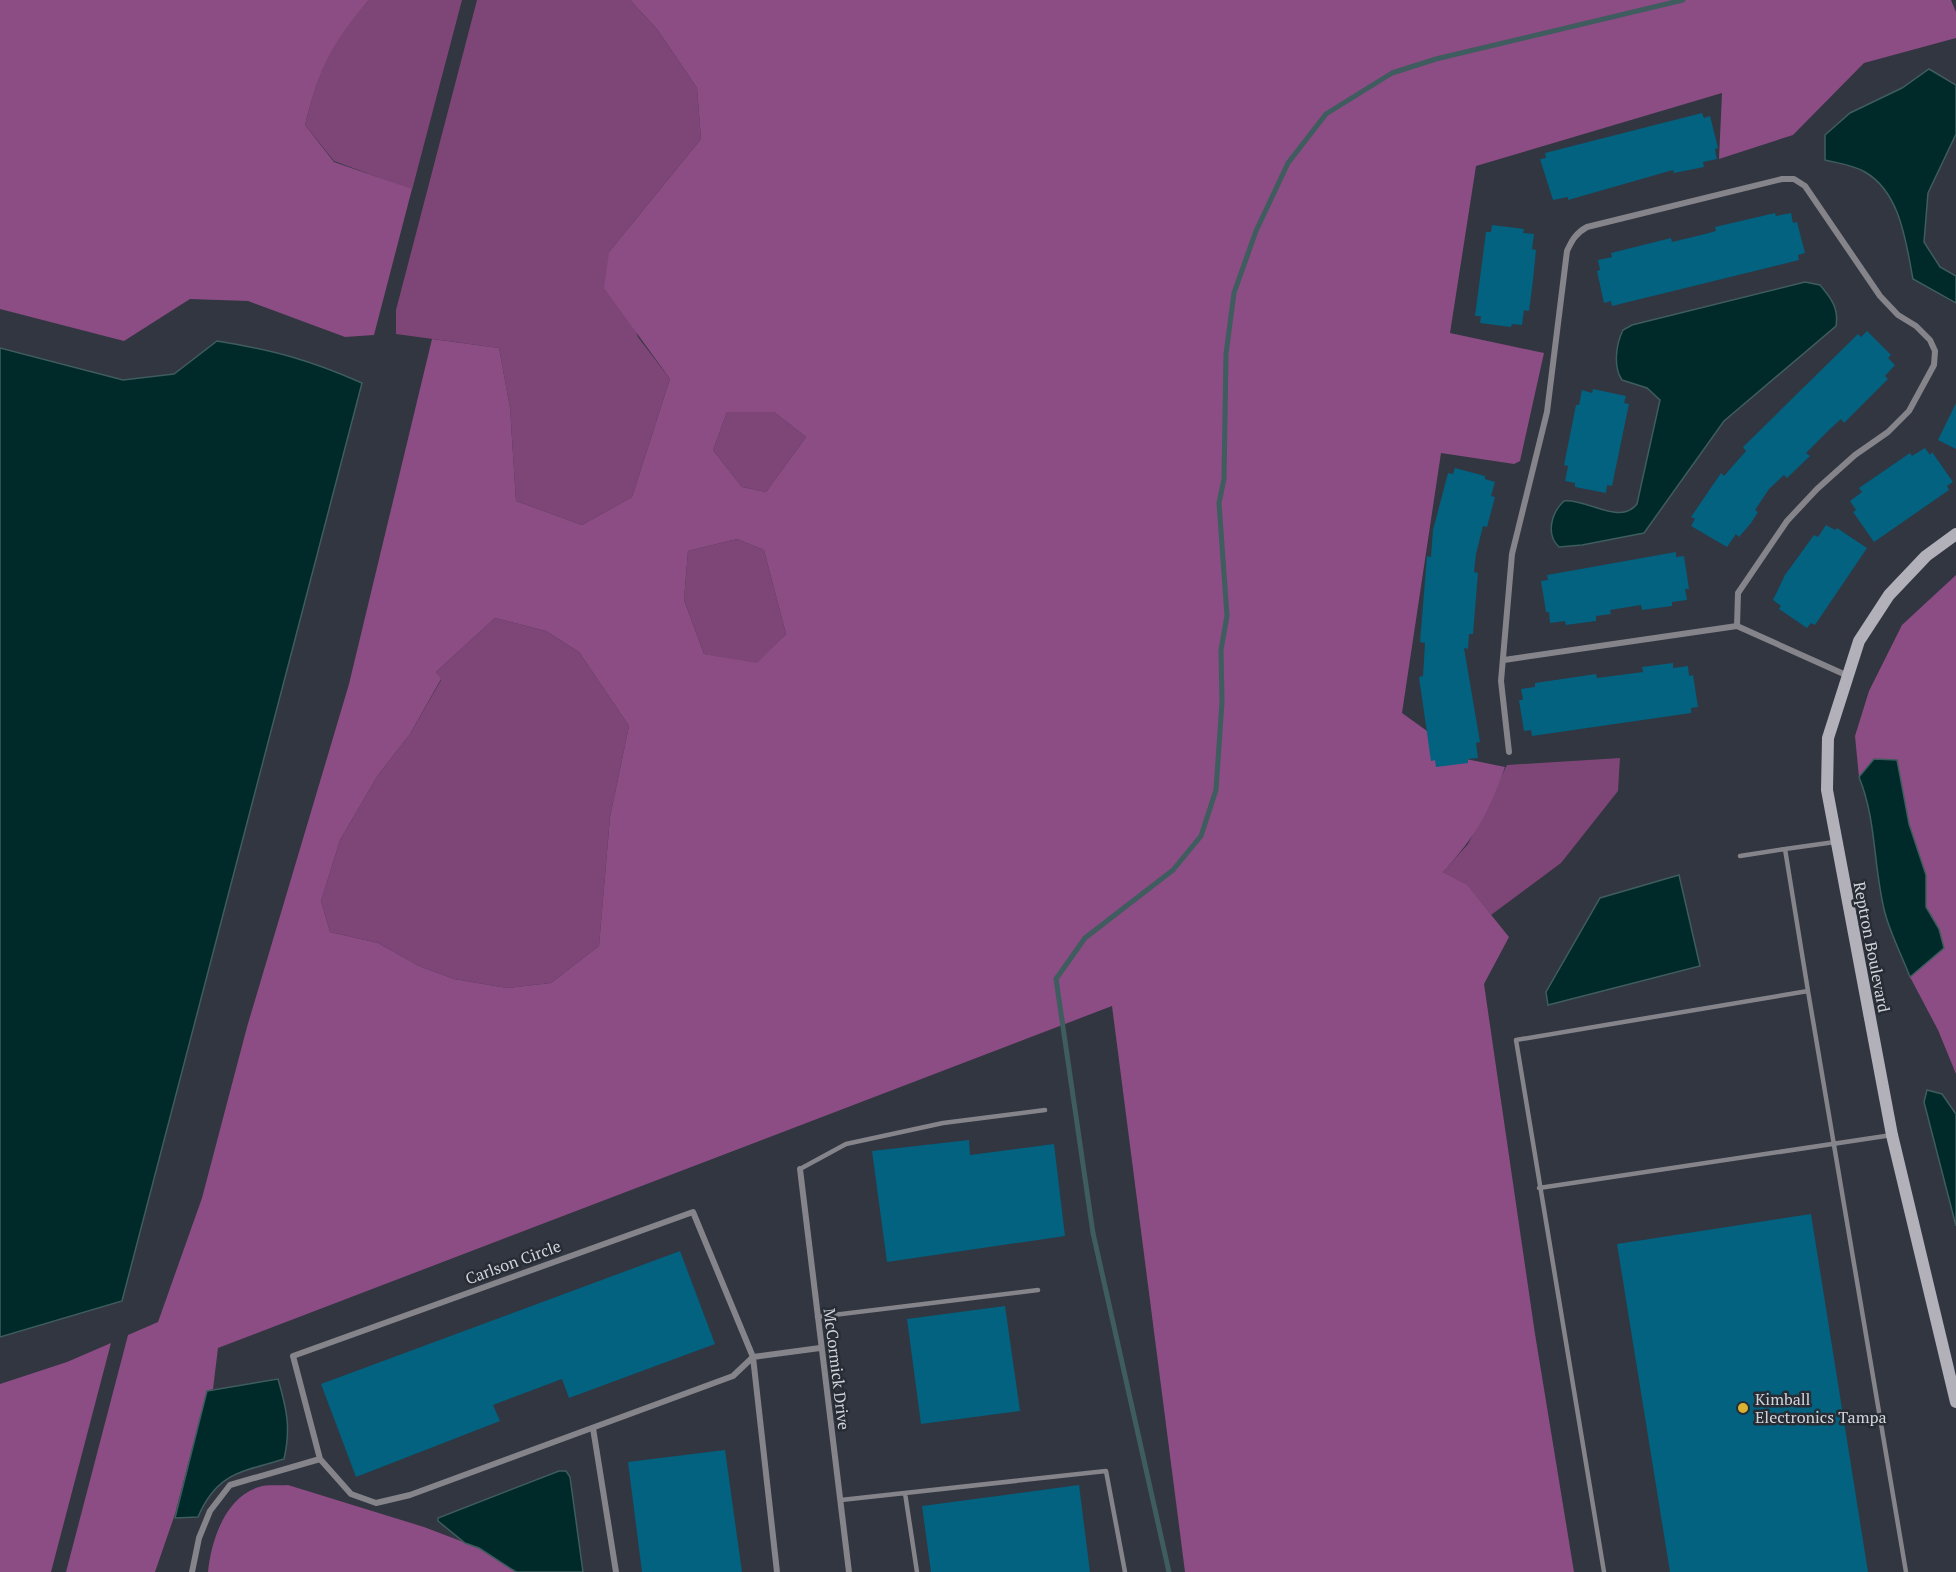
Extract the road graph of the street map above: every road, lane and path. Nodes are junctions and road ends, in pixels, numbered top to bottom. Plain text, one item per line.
1 (1956, 534) edge
2 (1737, 626) junction
3 (1504, 660) junction
4 (1846, 675) junction
5 (1509, 752) dead end
6 (1835, 842) junction
7 (1785, 849) junction
8 (1740, 856) dead end
9 (1809, 991) junction
10 (1046, 1110) dead end
11 (1892, 1135) junction
12 (1832, 1144) junction
13 (800, 1169) joint
14 (1539, 1188) junction
15 (1038, 1290) dead end
16 (816, 1317) junction
17 (820, 1348) junction
18 (753, 1358) junction
19 (1953, 1375) edge
20 (1956, 1402) edge
21 (593, 1428) junction
22 (320, 1459) junction
23 (905, 1493) junction
24 (841, 1500) junction
25 (192, 1572) edge
26 (616, 1572) edge
27 (777, 1572) edge
28 (849, 1572) edge
29 (917, 1572) edge
30 (1125, 1572) edge
31 (1604, 1572) edge
32 (1906, 1572) edge

1 - 4 street, Reptron Boulevard
2 - 3 street
2 - 3 street
2 - 4 street
3 - 5 street
4 - 6 street, Reptron Boulevard
6 - 7 lane
6 - 11 street, Reptron Boulevard
7 - 8 lane
7 - 9 lane
9 - 12 lane
9 - 14 lane
10 - 13 lane
11 - 12 lane
11 - 19 street, Reptron Boulevard
12 - 14 lane
12 - 32 lane
13 - 16 street, McCormick Drive
14 - 31 lane
15 - 16 lane
16 - 17 street, McCormick Drive
17 - 18 street
17 - 24 street, McCormick Drive
18 - 21 street, Carlson Circle
18 - 22 street, Carlson Circle
18 - 27 street, Carlson Circle
19 - 20 street, Reptron Boulevard
21 - 22 street, Carlson Circle
21 - 26 street
22 - 25 street
23 - 24 lane
23 - 29 lane
23 - 30 lane
24 - 28 street, McCormick Drive

